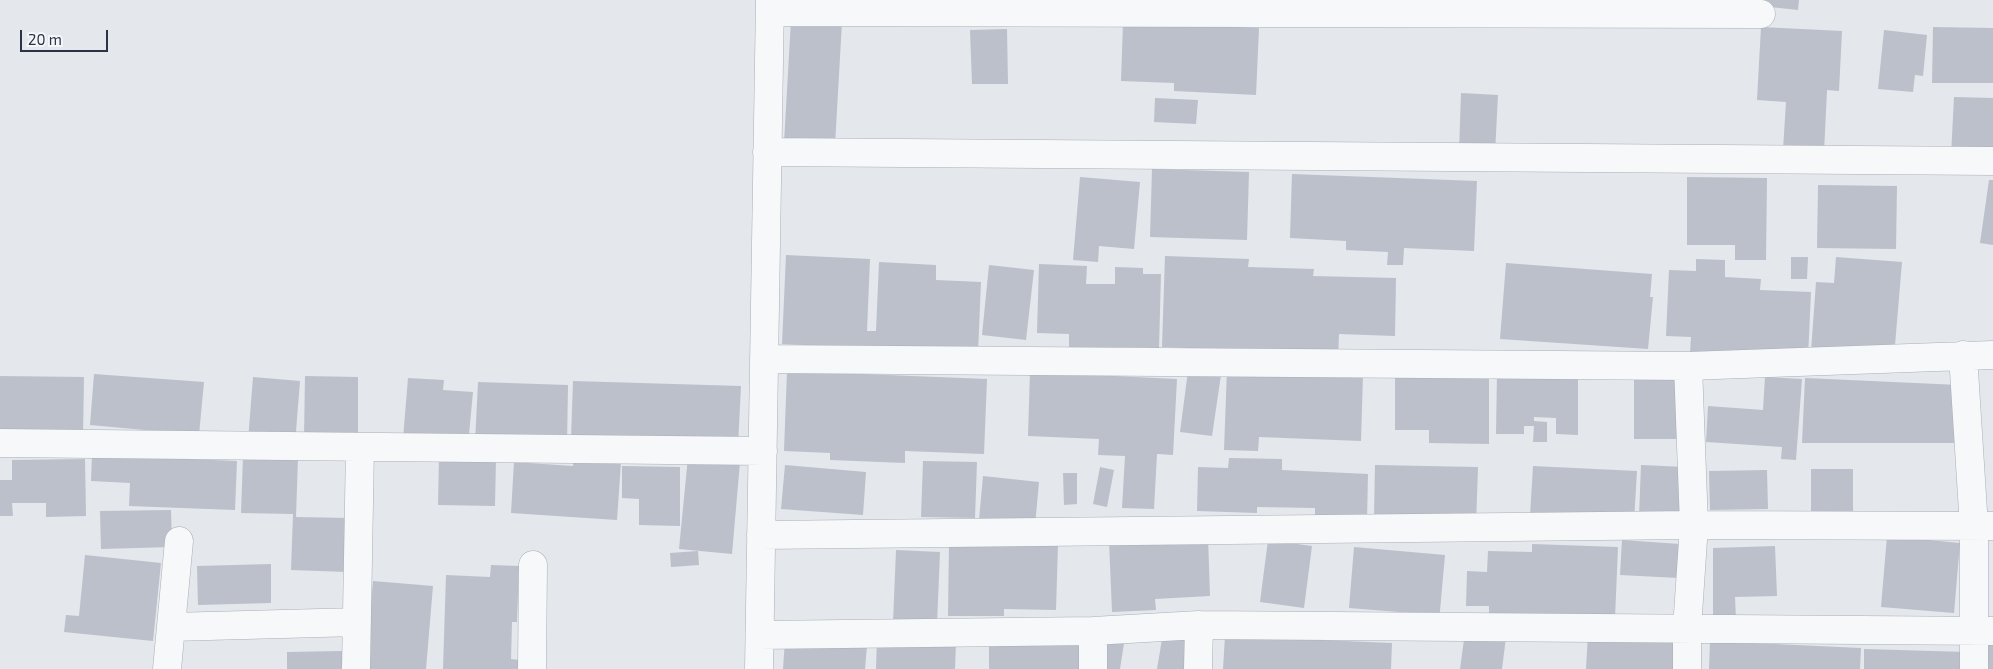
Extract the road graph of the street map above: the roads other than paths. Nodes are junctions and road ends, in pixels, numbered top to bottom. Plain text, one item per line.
1 (770, 6) edge
2 (1761, 14) dead end
3 (768, 152) junction
4 (1993, 162) edge
5 (1963, 355) junction
6 (1993, 355) edge
7 (764, 359) junction
8 (1688, 366) junction
9 (0, 443) edge
10 (360, 447) junction
11 (762, 451) junction
12 (1694, 525) junction
13 (1984, 526) edge
14 (761, 535) junction
15 (179, 541) dead end
16 (533, 565) dead end
17 (357, 622) junction
18 (1198, 625) junction
19 (171, 627) junction
20 (1687, 629) junction
21 (1093, 630) junction
22 (1983, 631) edge
23 (760, 635) junction
24 (167, 669) edge
25 (356, 669) edge
26 (532, 669) edge
27 (759, 669) edge
28 (1092, 669) edge
29 (1198, 669) edge
30 (1687, 669) edge
31 (1974, 669) edge

1 - 2 street
1 - 3 street
3 - 4 street
3 - 7 street
5 - 6 street
5 - 8 street
5 - 13 street
7 - 8 street
7 - 11 street
8 - 12 street
9 - 10 street
10 - 11 street
10 - 17 street
11 - 14 street
12 - 13 street
12 - 14 street
12 - 20 street
13 - 22 street
14 - 23 street
15 - 19 street
16 - 26 street
17 - 19 street
17 - 25 street
18 - 20 street
18 - 21 street
18 - 29 street
19 - 24 street
20 - 22 street
20 - 30 street
21 - 23 street
21 - 28 street
22 - 31 street
23 - 27 street

